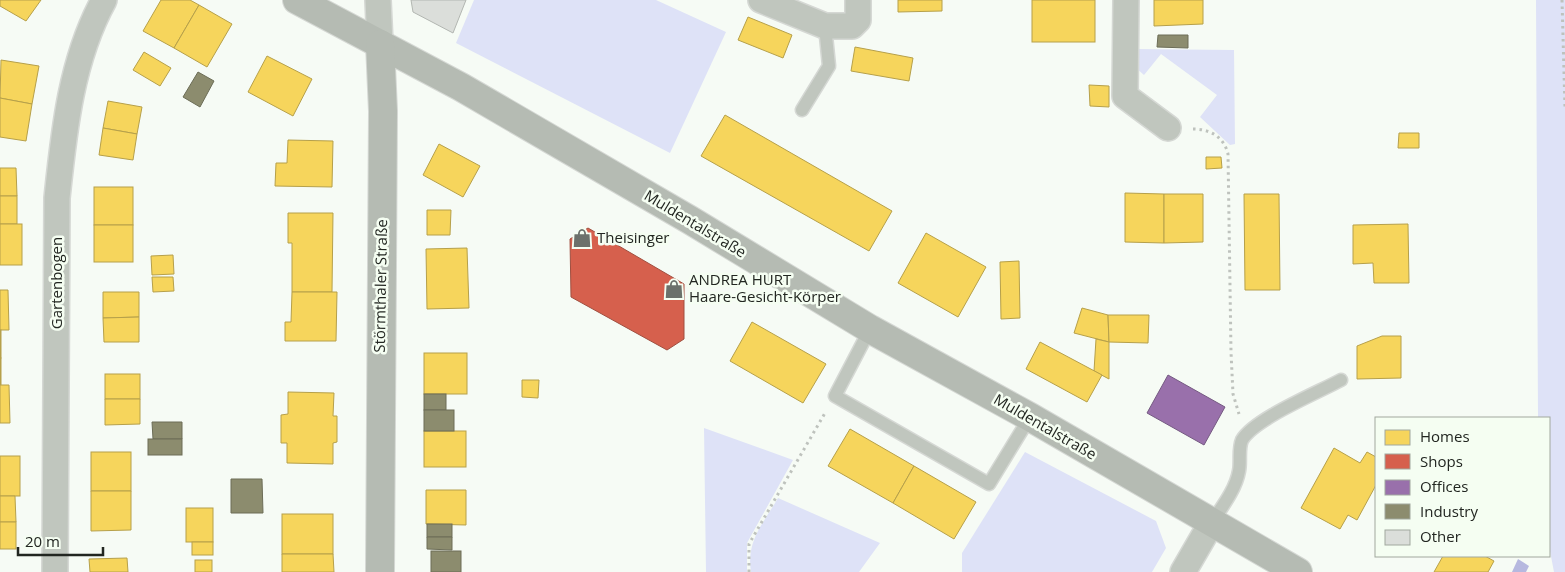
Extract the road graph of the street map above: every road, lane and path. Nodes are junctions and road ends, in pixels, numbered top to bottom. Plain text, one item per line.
1 (104, 0) edge
2 (297, 0) edge
3 (378, 0) edge
4 (762, 0) edge
5 (858, 0) edge
6 (1126, 0) edge
7 (1562, 0) edge
8 (825, 26) junction
9 (380, 44) junction
10 (1564, 54) edge
11 (1565, 108) edge
12 (802, 110) dead end
13 (1168, 128) joint
14 (870, 329) junction
15 (1341, 380) dead end
16 (835, 396) junction
17 (1030, 417) junction
18 (1250, 431) junction
19 (1212, 522) junction
20 (55, 572) edge
21 (380, 572) edge
22 (750, 572) edge
23 (1183, 572) edge
24 (1298, 572) edge

1 - 20 street, Gartenbogen
2 - 9 main road, Muldentalstraße
3 - 9 street, Störmthaler Straße
4 - 8 street
5 - 8 street
6 - 13 street
7 - 10 path
8 - 12 lane
9 - 14 main road, Muldentalstraße
9 - 21 main road, Störmthaler Straße
10 - 11 path
13 - 18 path
14 - 16 lane
14 - 17 main road, Muldentalstraße
15 - 18 lane
16 - 17 lane
16 - 22 path
17 - 19 main road, Muldentalstraße
18 - 19 lane
19 - 23 street
19 - 24 main road, Muldentalstraße

